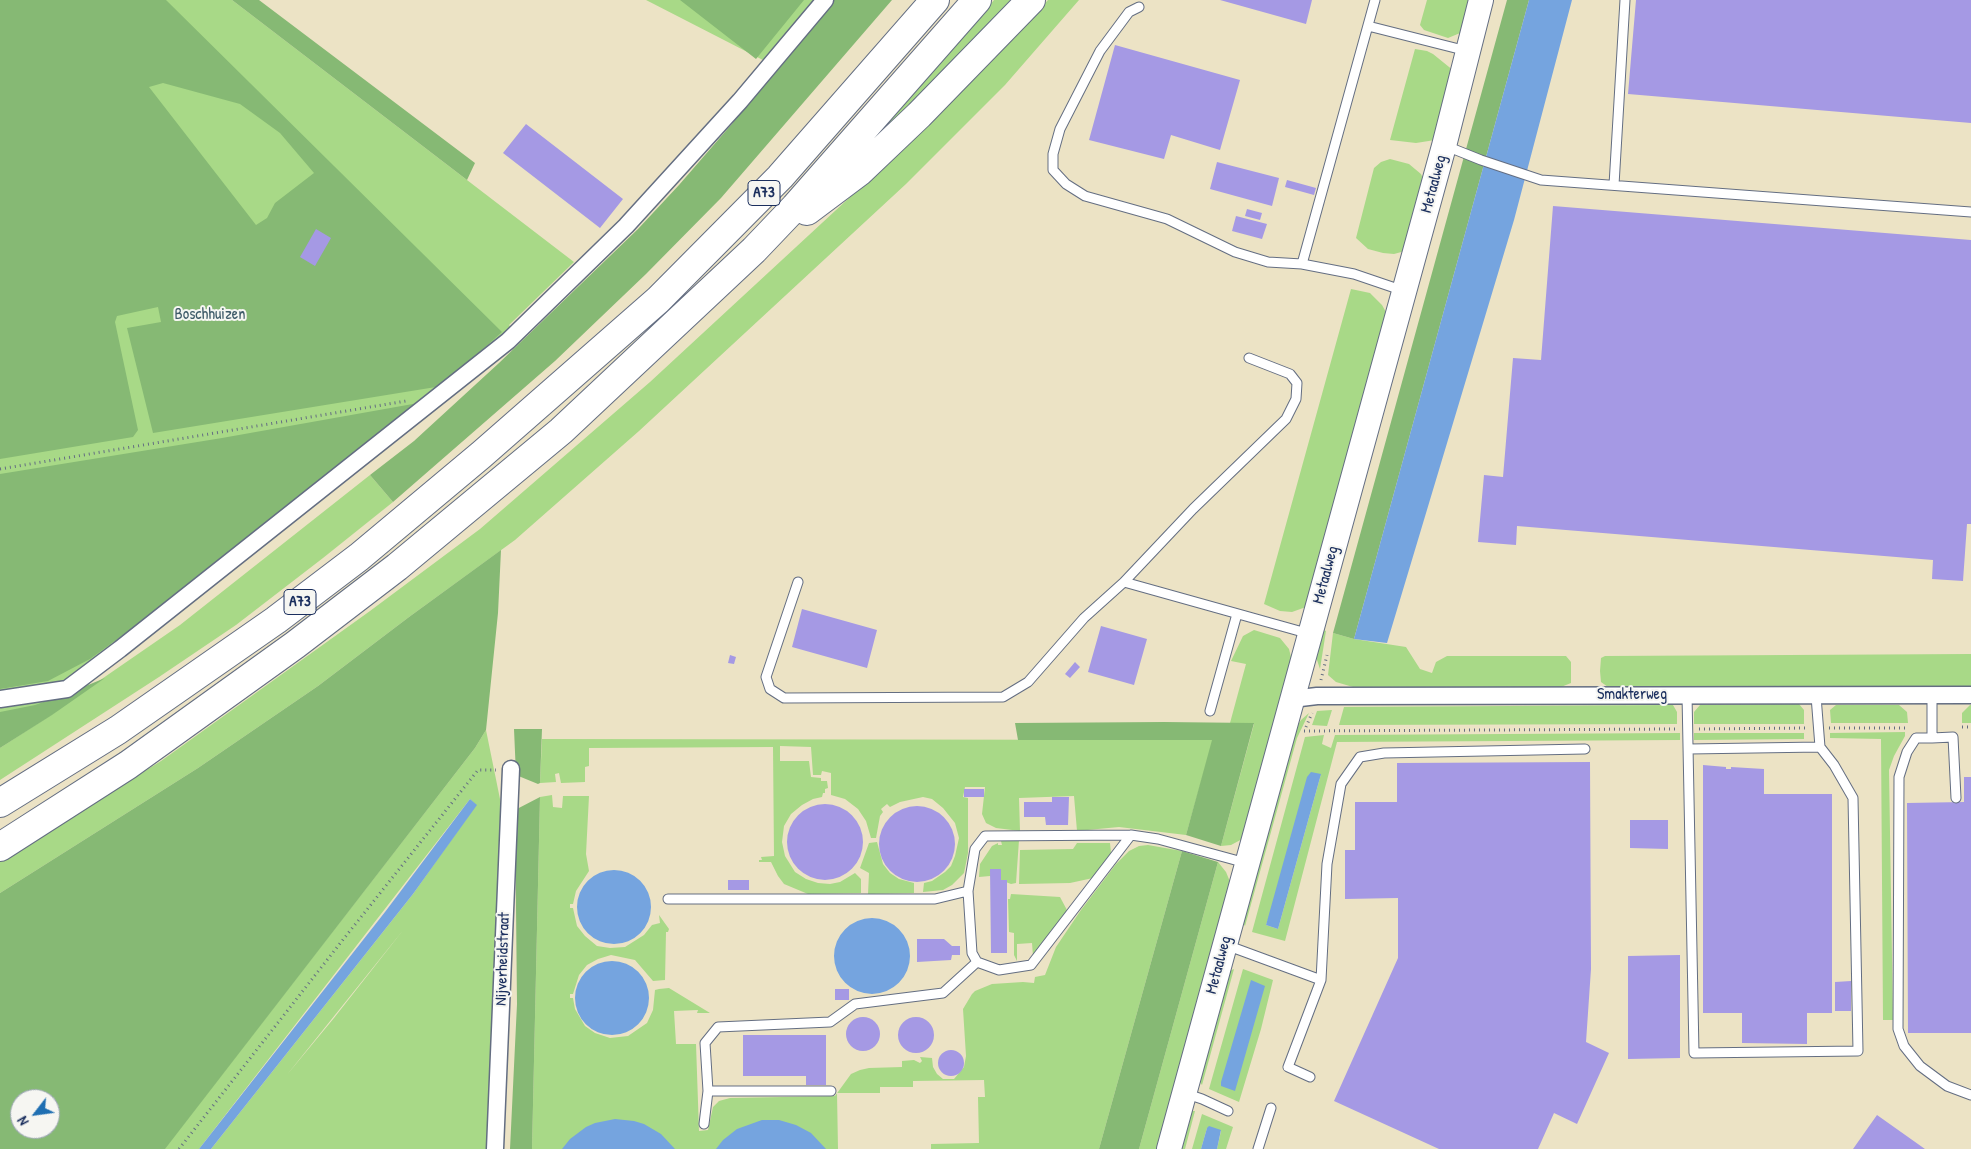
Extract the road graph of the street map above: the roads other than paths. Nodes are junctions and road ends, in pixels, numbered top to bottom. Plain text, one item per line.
1 (825, 0) edge
2 (935, 0) edge
3 (977, 0) edge
4 (1031, 0) edge
5 (1375, 0) edge
6 (1481, 0) edge
7 (1625, 0) edge
8 (1139, 7) dead end
9 (1368, 26) junction
10 (1468, 51) junction
11 (1444, 146) junction
12 (1614, 185) junction
13 (1971, 212) edge
14 (754, 250) junction
15 (1302, 264) junction
16 (1404, 291) junction
17 (1249, 358) dead end
18 (798, 582) dead end
19 (1124, 582) junction
20 (1237, 614) junction
21 (1310, 634) junction
22 (1687, 695) junction
23 (1932, 695) junction
24 (1971, 695) edge
25 (1816, 696) junction
26 (0, 699) edge
27 (1292, 699) junction
28 (1210, 711) dead end
29 (1932, 733) junction
30 (1820, 747) junction
31 (1585, 749) dead end
32 (1689, 749) junction
33 (511, 769) road end
34 (1956, 798) dead end
35 (0, 803) edge
36 (1131, 835) junction
37 (0, 847) edge
38 (1246, 863) junction
39 (968, 891) junction
40 (668, 899) dead end
41 (1224, 944) junction
42 (977, 962) junction
43 (1321, 980) junction
44 (1310, 1077) dead end
45 (708, 1091) junction
46 (831, 1091) dead end
47 (1184, 1093) junction
48 (1971, 1094) edge
49 (1271, 1108) dead end
50 (1228, 1111) dead end
51 (704, 1124) dead end
52 (495, 1149) edge
53 (1169, 1149) edge
54 (1258, 1149) edge

1 - 26 street
2 - 35 highway, A73
3 - 14 highway, A73
4 - 14 highway, A73
5 - 9 lane
6 - 10 street, Metaalweg
7 - 12 lane
8 - 15 lane
9 - 10 lane
9 - 15 lane
10 - 11 street, Metaalweg
11 - 12 lane
11 - 16 street, Metaalweg
12 - 13 lane
14 - 37 highway, A73
15 - 16 lane
16 - 21 street, Metaalweg
17 - 19 lane
18 - 19 lane
19 - 20 lane
20 - 21 lane
20 - 28 lane
21 - 27 street, Metaalweg
22 - 25 street, Smakterweg
22 - 27 street, Smakterweg
22 - 32 lane
23 - 24 street, Smakterweg
23 - 25 street, Smakterweg
23 - 29 lane
25 - 30 lane
27 - 38 street, Metaalweg
29 - 34 lane
29 - 48 lane
30 - 32 lane
30 - 32 lane
31 - 43 lane
33 - 52 street, Nijverheidstraat
36 - 38 lane
36 - 39 lane
36 - 42 lane
38 - 41 street, Metaalweg
39 - 40 lane
39 - 42 lane
41 - 43 lane
41 - 47 street, Metaalweg
42 - 45 lane
43 - 44 lane
45 - 46 lane
45 - 51 lane
47 - 50 lane
47 - 53 street, Metaalweg
49 - 54 lane

